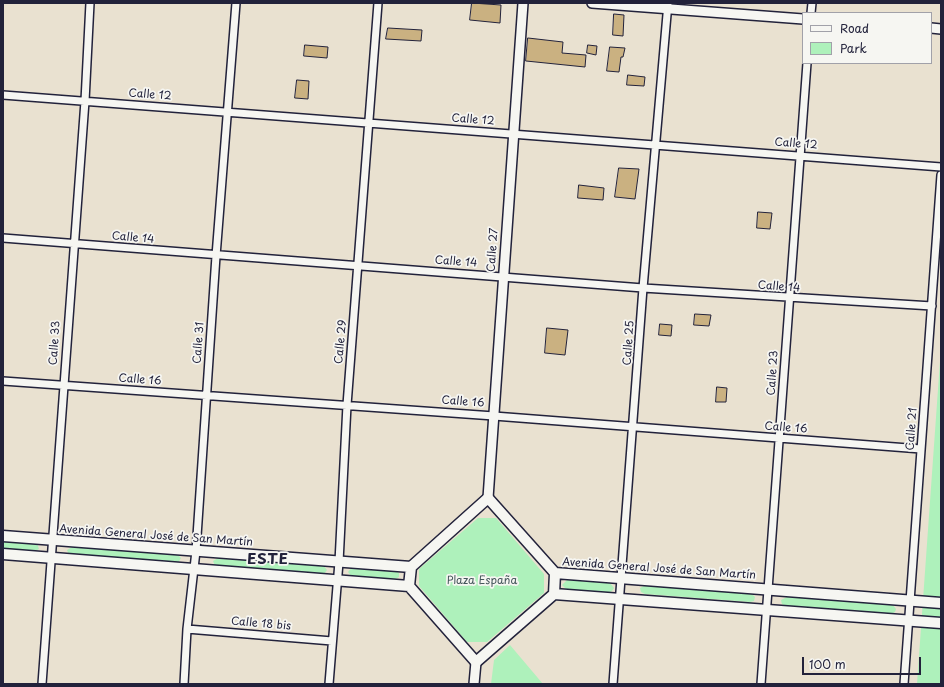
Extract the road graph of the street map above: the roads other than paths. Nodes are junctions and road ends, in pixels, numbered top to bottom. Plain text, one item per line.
1 (90, 3) edge
2 (236, 3) edge
3 (378, 3) edge
4 (523, 3) edge
5 (592, 3) edge
6 (667, 6) edge
7 (802, 19) edge
8 (808, 64) edge
9 (3, 95) edge
10 (85, 101) junction
11 (227, 112) junction
12 (370, 123) junction
13 (514, 134) junction
14 (655, 145) junction
15 (801, 156) junction
16 (941, 167) edge
17 (941, 175) edge
18 (3, 238) edge
19 (73, 244) junction
20 (216, 256) junction
21 (359, 265) junction
22 (504, 276) junction
23 (643, 288) junction
24 (790, 298) junction
25 (932, 306) junction
26 (3, 381) edge
27 (63, 385) junction
28 (207, 395) junction
29 (347, 405) junction
30 (494, 416) junction
31 (634, 428) junction
32 (780, 438) junction
33 (921, 449) junction
34 (488, 498) junction
35 (3, 536) edge
36 (53, 540) junction
37 (196, 551) junction
38 (3, 554) edge
39 (52, 558) junction
40 (339, 562) junction
41 (411, 567) junction
42 (194, 569) junction
43 (556, 573) junction
44 (620, 578) junction
45 (337, 580) junction
46 (409, 586) junction
47 (768, 590) junction
48 (554, 594) junction
49 (619, 599) junction
50 (910, 601) junction
51 (941, 603) edge
52 (767, 610) junction
53 (909, 621) junction
54 (941, 623) edge
55 (187, 629) junction
56 (332, 641) junction
57 (476, 662) junction
58 (42, 684) edge
59 (184, 684) edge
60 (329, 684) edge
61 (474, 684) edge
62 (613, 684) edge
63 (761, 684) edge
64 (904, 684) edge

1 - 10 street, Calle 33
2 - 11 street, Calle 31
3 - 12 street, Calle 29
4 - 13 street, Calle 27
5 - 6 street
6 - 7 street
6 - 14 street, Calle 25
8 - 15 street, Calle 23
9 - 10 street, Calle 12
10 - 11 street, Calle 12
10 - 19 street, Calle 33
11 - 12 street, Calle 12
11 - 20 street, Calle 31
12 - 13 street, Calle 12
12 - 21 street, Calle 29
13 - 14 street, Calle 12
13 - 22 street, Calle 27
14 - 15 street, Calle 12
14 - 23 street, Calle 25
15 - 16 street, Calle 12
15 - 24 street, Calle 23
17 - 25 street, Calle 21
18 - 19 street, Calle 14
19 - 20 street, Calle 14
19 - 27 street, Calle 33
20 - 21 street, Calle 14
20 - 28 street, Calle 31
21 - 22 street, Calle 14
21 - 29 street, Calle 29
22 - 23 street, Calle 14
22 - 30 street, Calle 27
23 - 24 street, Calle 14
23 - 31 street, Calle 25
24 - 25 street, Calle 14
24 - 32 street, Calle 23
25 - 33 street, Calle 21
26 - 27 street, Calle 16
27 - 28 street, Calle 16
27 - 36 street, Calle 33
28 - 29 street, Calle 16
28 - 37 street, Calle 31
29 - 30 street, Calle 16
29 - 40 street, Calle 29
30 - 31 street, Calle 16
30 - 34 street, Calle 27
31 - 32 street, Calle 16
31 - 44 street, Calle 25
32 - 33 street, Calle 16
32 - 47 street, Calle 23
33 - 50 street, Calle 21
34 - 41 main road
34 - 43 main road, Avenida General José de San Martín
35 - 36 main road, Avenida General José de San Martín
36 - 37 main road, Avenida General José de San Martín
36 - 39 street, Calle 33
37 - 40 main road, Avenida General José de San Martín
37 - 42 street, Calle 31
38 - 39 main road
39 - 42 main road
39 - 58 street, Calle 33
40 - 41 main road, Avenida General José de San Martín
40 - 45 street, Calle 29
41 - 46 main road
42 - 45 main road
42 - 55 street, Calle 31
43 - 44 main road, Avenida General José de San Martín
43 - 48 main road
44 - 47 main road, Avenida General José de San Martín
44 - 49 street, Calle 25
45 - 46 main road
45 - 56 street, Calle 29
46 - 57 main road
47 - 50 main road, Avenida General José de San Martín
47 - 52 street, Calle 23
48 - 49 main road
48 - 57 main road
49 - 52 main road
49 - 62 street, Calle 25
50 - 51 main road, Avenida General José de San Martín
50 - 53 street, Calle 21
52 - 53 main road
52 - 63 street, Calle 23
53 - 54 main road
53 - 64 street, Calle 21
55 - 56 street, Calle 18 bis
55 - 59 street, Calle 31
56 - 60 street, Calle 29
57 - 61 street

